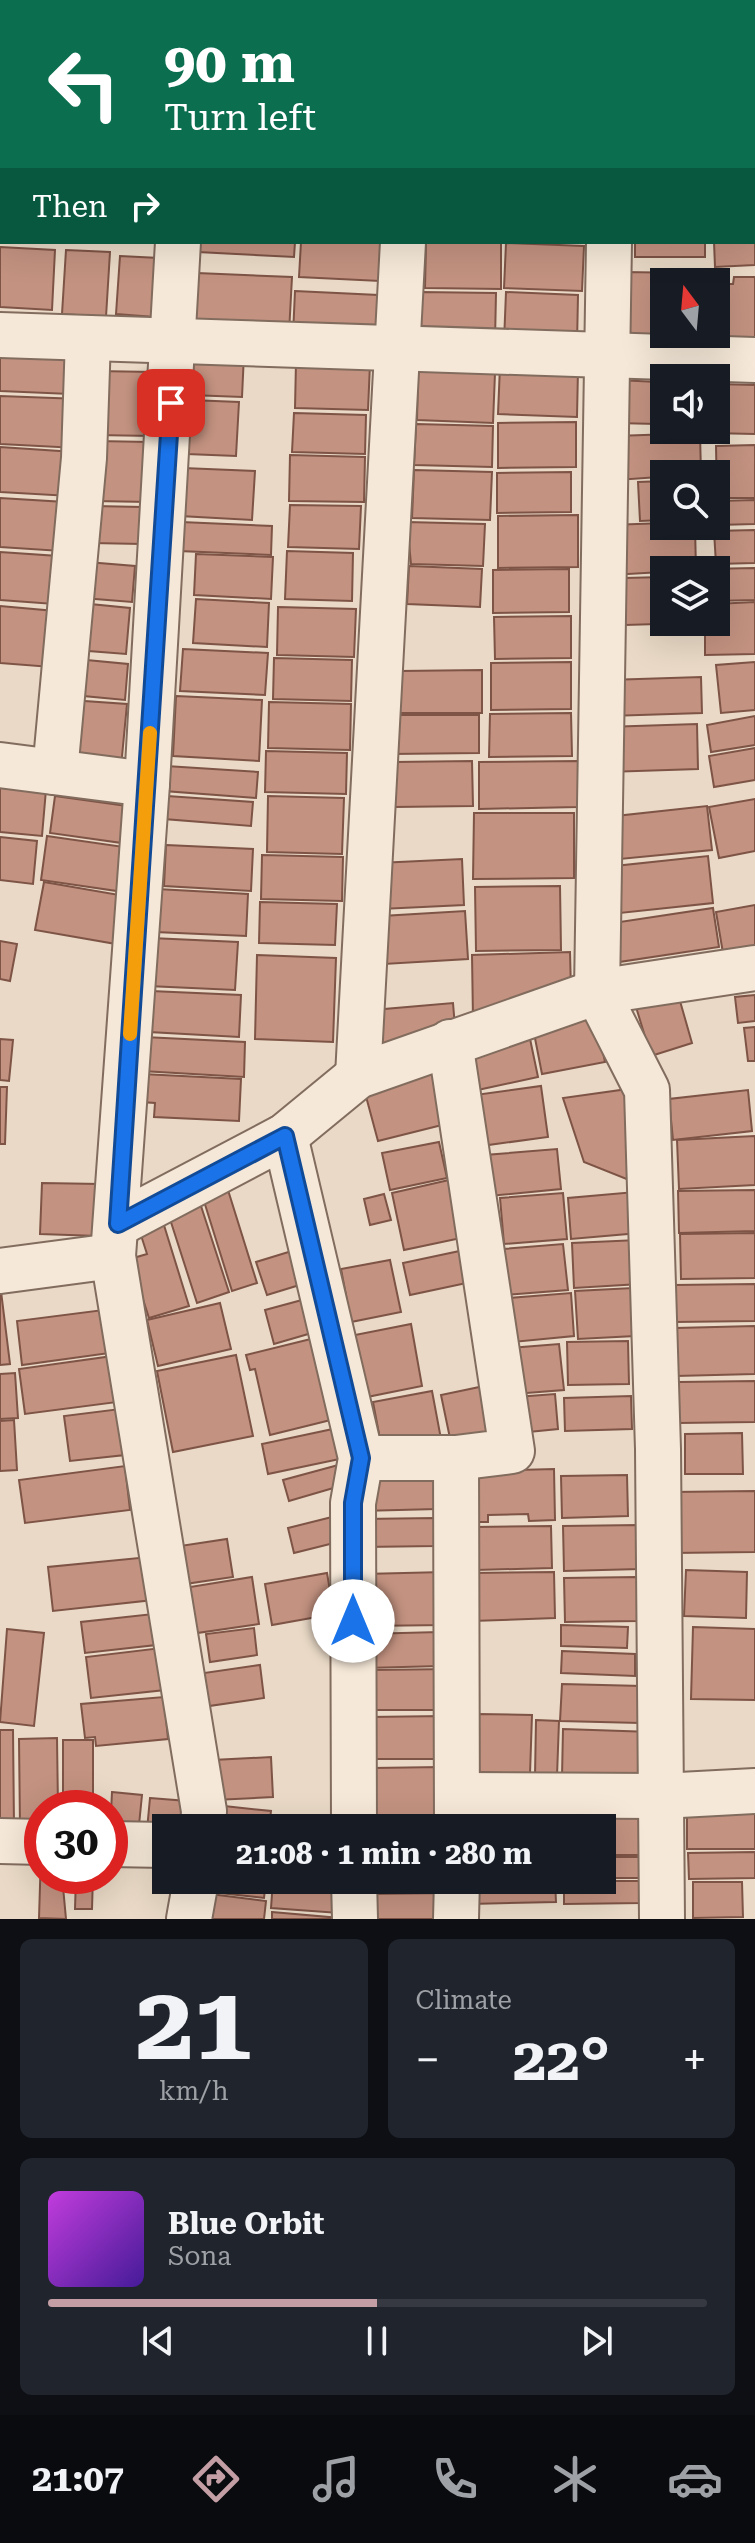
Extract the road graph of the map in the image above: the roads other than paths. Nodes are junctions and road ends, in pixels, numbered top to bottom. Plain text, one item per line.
1 (178, 244) edge
2 (403, 244) edge
3 (609, 244) edge
4 (0, 335) edge
5 (88, 338) junction
6 (175, 339) junction
7 (399, 347) junction
8 (604, 358) junction
9 (755, 360) edge
10 (0, 765) edge
11 (55, 772) junction
12 (147, 784) junction
13 (755, 968) edge
14 (597, 992) junction
15 (450, 1042) junction
16 (358, 1076) junction
17 (285, 1136) junction
18 (115, 1240) junction
19 (0, 1271) edge
20 (361, 1458) junction
21 (456, 1458) junction
22 (755, 1791) edge
23 (661, 1796) junction
24 (458, 1811) edge
25 (203, 1814) edge
26 (354, 1814) edge
27 (0, 1841) edge
28 (24, 1842) edge
29 (128, 1844) edge
30 (152, 1845) edge
31 (193, 1894) edge
32 (354, 1894) edge
33 (457, 1894) edge
34 (189, 1919) edge
35 (355, 1919) edge
36 (456, 1919) edge
37 (662, 1919) edge

1 - 6 street
2 - 7 street
3 - 8 street
4 - 5 street
5 - 6 street
5 - 11 street
6 - 7 street
6 - 12 street
7 - 8 street
7 - 16 street
8 - 9 street
8 - 14 street
10 - 11 street
11 - 12 street
12 - 18 street
13 - 14 street
14 - 15 street
14 - 23 street
15 - 16 street
15 - 21 street
16 - 17 street
17 - 18 street
17 - 20 street
18 - 19 street
18 - 25 street
20 - 21 street
20 - 26 street
21 - 24 street
22 - 23 street
23 - 24 street
23 - 37 street
27 - 28 street
29 - 30 street
31 - 34 street
32 - 35 street
33 - 36 street

